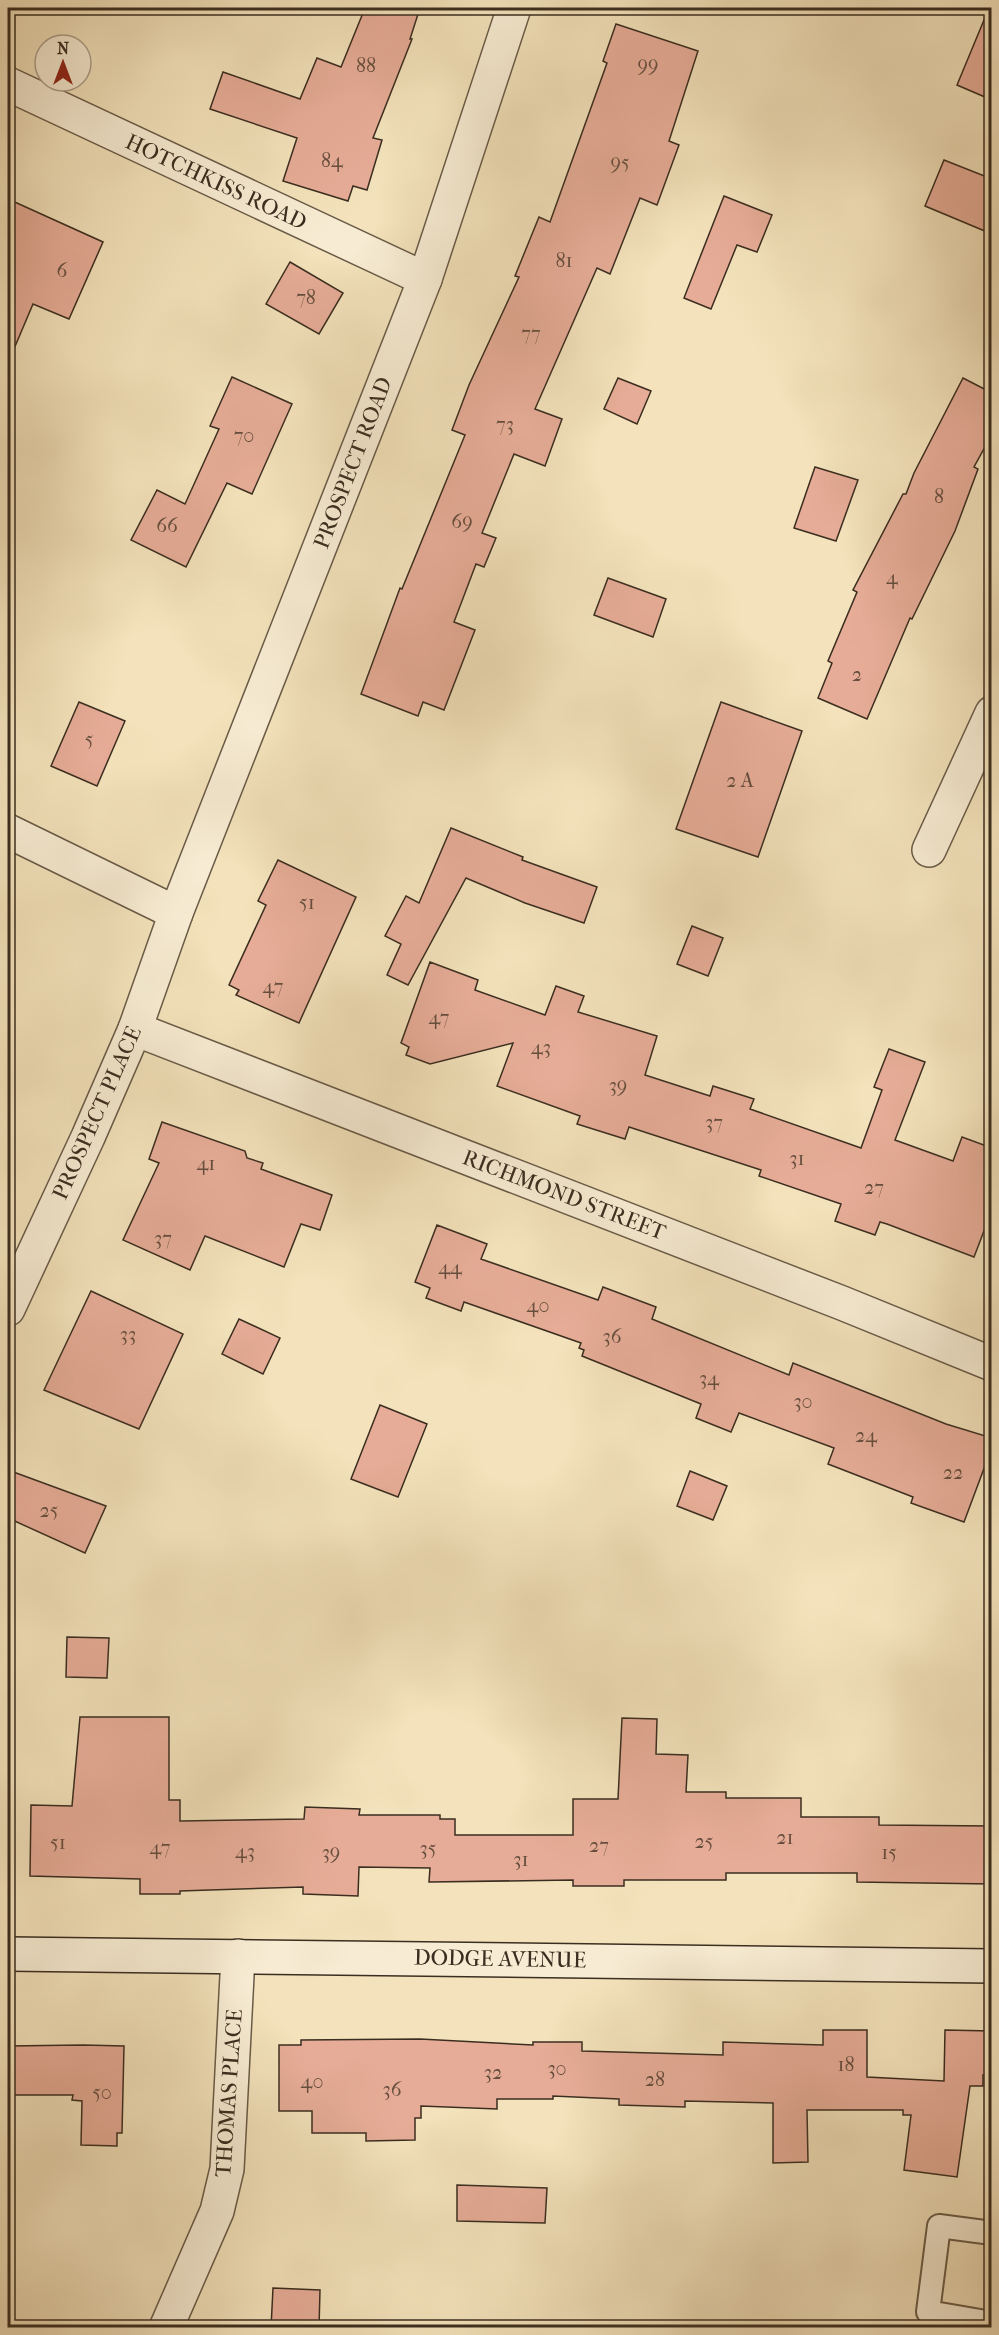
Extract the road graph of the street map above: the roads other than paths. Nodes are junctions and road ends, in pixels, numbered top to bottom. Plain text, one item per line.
1 (514, 8) edge
2 (8, 84) edge
3 (425, 279) junction
4 (992, 713) edge
5 (8, 831) edge
6 (929, 849) dead end
7 (176, 913) junction
8 (135, 1029) junction
9 (8, 1309) edge
10 (992, 1364) edge
11 (8, 1954) edge
12 (238, 1956) junction
13 (992, 1965) edge
14 (992, 2233) edge
15 (992, 2323) edge
16 (166, 2328) edge

1 - 3 street, PROSPECT ROAD
2 - 3 street, HOTCHKISS ROAD
3 - 7 street, PROSPECT ROAD
4 - 6 street
5 - 7 street
7 - 8 street, PROSPECT PLACE
8 - 9 street, PROSPECT PLACE
8 - 10 street, RICHMOND STREET
11 - 12 street, DODGE AVENUE
12 - 13 street, DODGE AVENUE
12 - 16 street, THOMAS PLACE
14 - 15 lane

